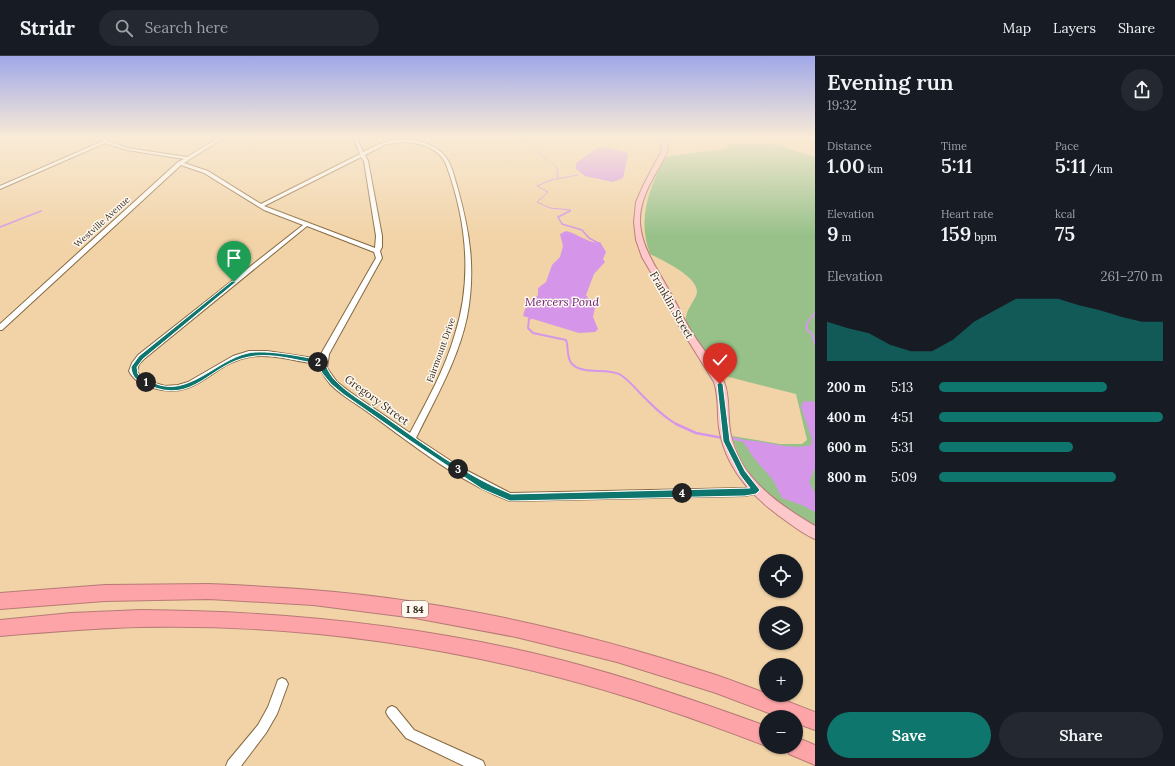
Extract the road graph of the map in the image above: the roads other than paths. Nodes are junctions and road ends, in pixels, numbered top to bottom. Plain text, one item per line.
1 (40, 170) edge
2 (172, 170) edge
3 (201, 170) edge
4 (330, 170) edge
5 (368, 170) edge
6 (449, 170) edge
7 (653, 170) edge
8 (0, 188) edge
9 (260, 206) junction
10 (307, 224) junction
11 (377, 251) junction
12 (0, 328) edge
13 (322, 362) junction
14 (411, 438) junction
15 (756, 490) junction
16 (815, 533) edge
17 (0, 601) edge
18 (0, 628) edge
19 (282, 684) dead end
20 (392, 712) dead end
21 (815, 721) edge
22 (759, 734) edge
23 (803, 750) edge
24 (815, 755) edge
25 (233, 766) edge
26 (478, 766) edge

1 - 8 street
2 - 12 street, Westville Avenue
3 - 9 street
4 - 9 street, Fairmount Drive
5 - 11 street
6 - 14 street, Fairmount Drive
7 - 15 main road, Franklin Street
9 - 10 street
10 - 11 street
10 - 13 street
11 - 13 street
13 - 14 street, Gregory Street
14 - 15 street, Gregory Street
15 - 16 main road, Franklin Street
17 - 21 highway, I 84
18 - 22 highway
19 - 25 street
20 - 26 street
23 - 24 highway

